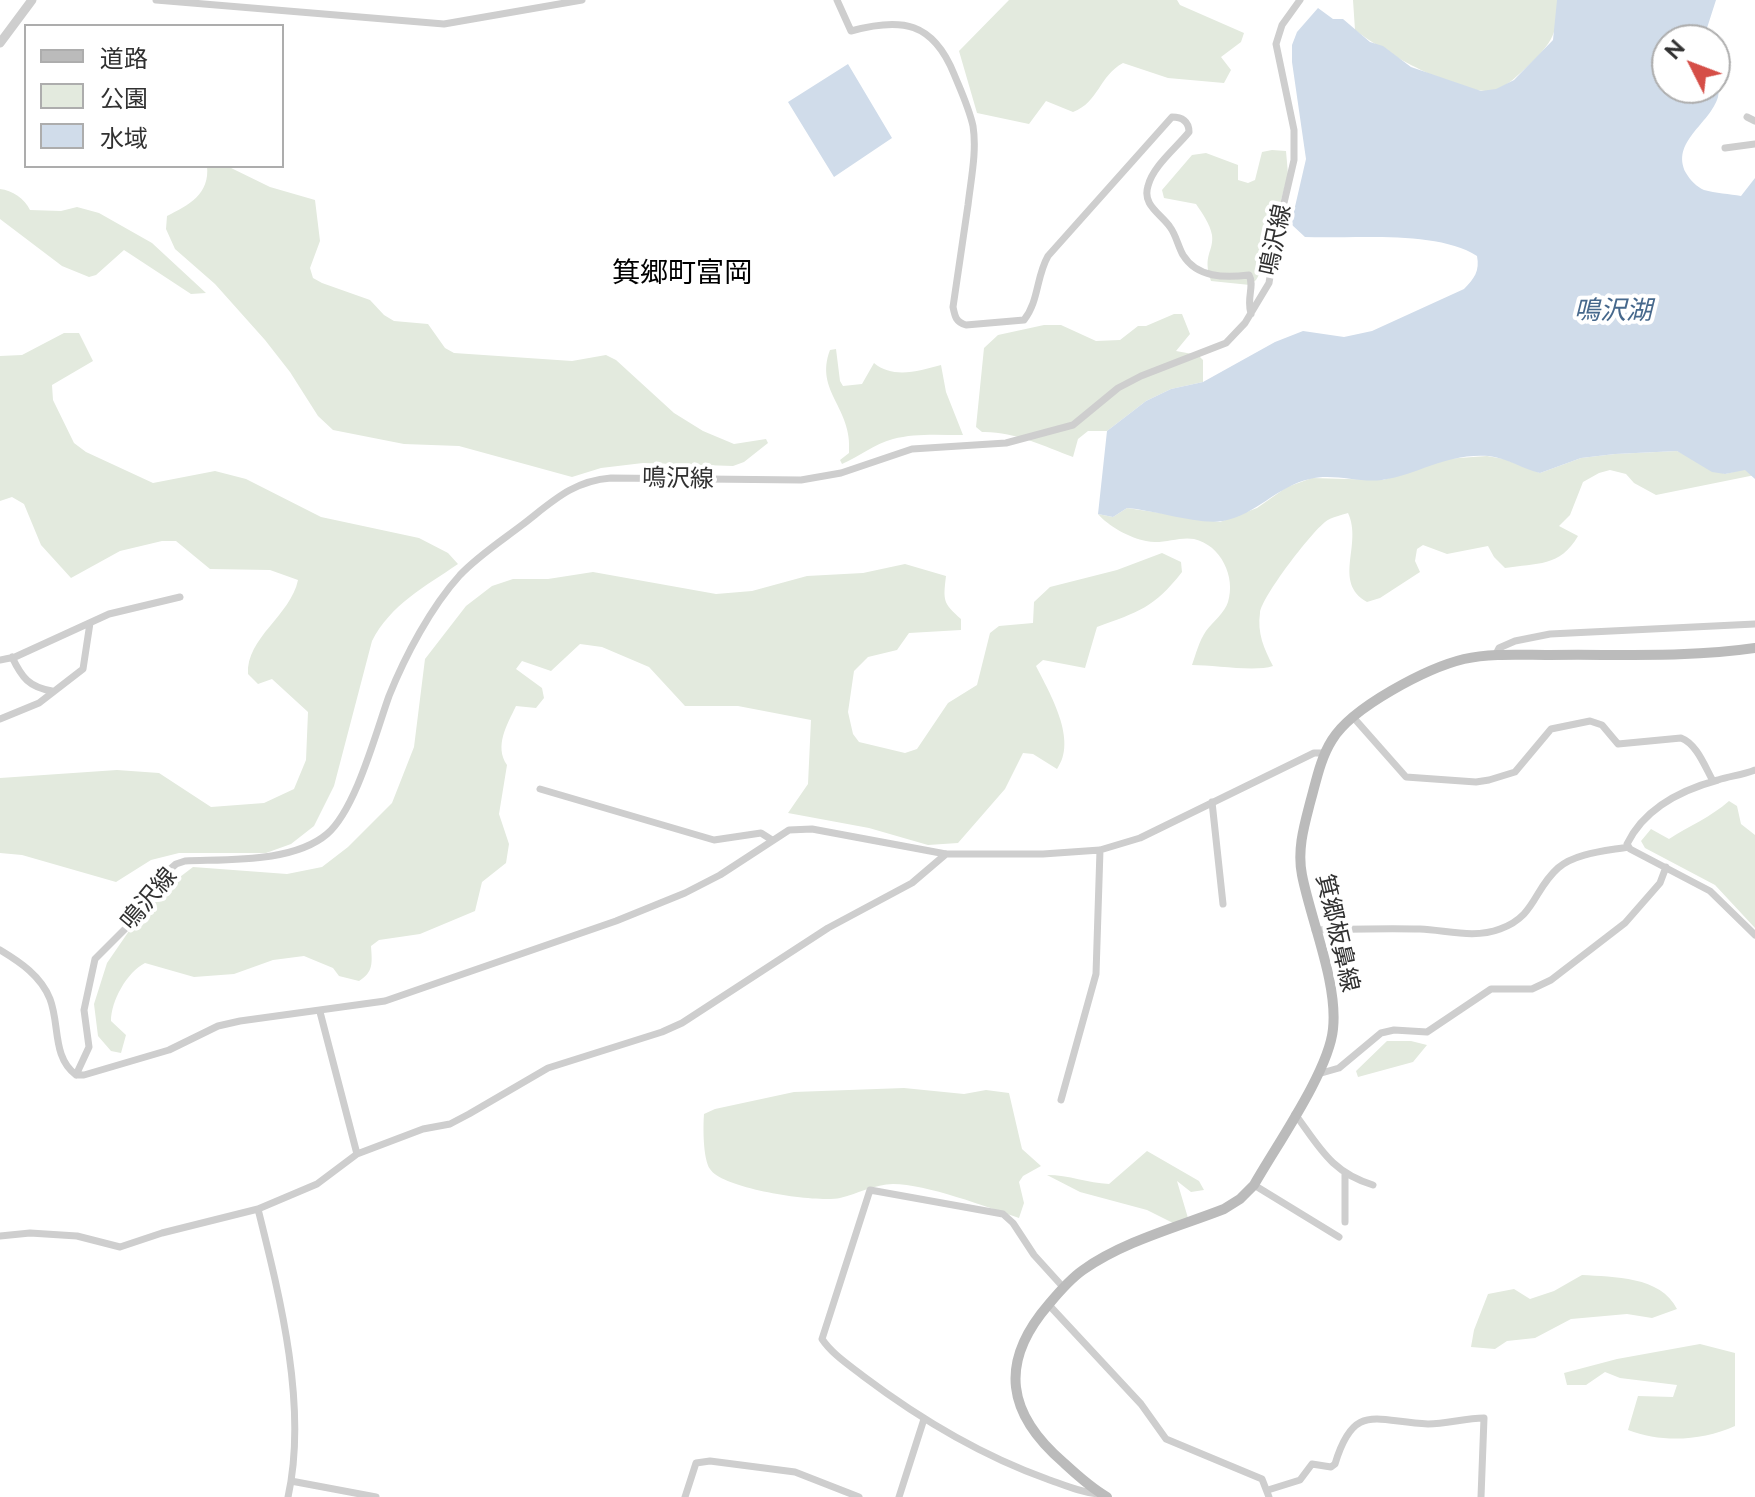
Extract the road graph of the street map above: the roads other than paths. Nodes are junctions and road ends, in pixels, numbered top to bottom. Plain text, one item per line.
1 (32, 0) edge
2 (156, 0) edge
3 (582, 0) edge
4 (837, 0) edge
5 (1300, 0) edge
6 (0, 43) edge
7 (1747, 117) dead end
8 (1755, 121) edge
9 (1755, 144) edge
10 (1725, 148) dead end
11 (1251, 314) junction
12 (180, 597) dead end
13 (90, 623) junction
14 (1755, 624) edge
15 (1755, 648) edge
16 (1495, 656) junction
17 (12, 657) junction
18 (0, 660) edge
19 (52, 691) junction
20 (1353, 717) junction
21 (0, 719) edge
22 (1325, 753) junction
23 (1755, 770) edge
24 (1713, 781) junction
25 (540, 789) dead end
26 (1212, 802) junction
27 (772, 840) junction
28 (1628, 847) junction
29 (1100, 850) junction
30 (946, 854) junction
31 (1666, 867) junction
32 (1223, 904) dead end
33 (1315, 930) junction
34 (1755, 935) edge
35 (0, 950) edge
36 (320, 1012) junction
37 (1318, 1074) junction
38 (76, 1075) junction
39 (1061, 1100) dead end
40 (1295, 1114) junction
41 (357, 1154) junction
42 (1345, 1174) junction
43 (1254, 1185) junction
44 (1373, 1185) dead end
45 (258, 1209) junction
46 (1345, 1222) dead end
47 (0, 1236) edge
48 (1339, 1237) dead end
49 (1063, 1287) junction
50 (1048, 1304) junction
51 (924, 1419) junction
52 (291, 1481) junction
53 (1268, 1493) edge
54 (1105, 1496) edge
55 (288, 1497) edge
56 (376, 1497) edge
57 (685, 1497) edge
58 (859, 1497) edge
59 (899, 1497) edge
60 (1481, 1497) edge

1 - 6 street
2 - 3 street
4 - 11 street
5 - 11 street, 鳴沢線
7 - 8 street
9 - 10 street
11 - 38 street, 鳴沢線
12 - 13 street
13 - 17 street
13 - 19 street
14 - 16 street
15 - 16 main road, 箕郷板鼻線
16 - 20 main road, 箕郷板鼻線
17 - 18 street
17 - 19 street
19 - 21 street
20 - 22 main road, 箕郷板鼻線
20 - 24 street
22 - 26 street
22 - 33 main road, 箕郷板鼻線
23 - 24 street
24 - 28 street
25 - 27 street
26 - 29 street
26 - 32 street
27 - 30 street
27 - 36 street
28 - 31 street
28 - 33 street
29 - 30 street
29 - 39 street
30 - 41 street
31 - 34 street
31 - 37 street
33 - 37 main road, 箕郷板鼻線
35 - 38 street
36 - 38 street
36 - 41 street
37 - 40 main road, 箕郷板鼻線
40 - 42 street
40 - 43 main road, 箕郷板鼻線
41 - 45 street
42 - 44 street
42 - 46 street
43 - 48 street
43 - 49 main road, 箕郷板鼻線
45 - 47 street
45 - 52 street
49 - 50 main road, 箕郷板鼻線
49 - 51 street
50 - 53 street
50 - 54 main road, 箕郷板鼻線
51 - 54 street
51 - 59 street
52 - 55 street
52 - 56 street
53 - 60 street
57 - 58 street

